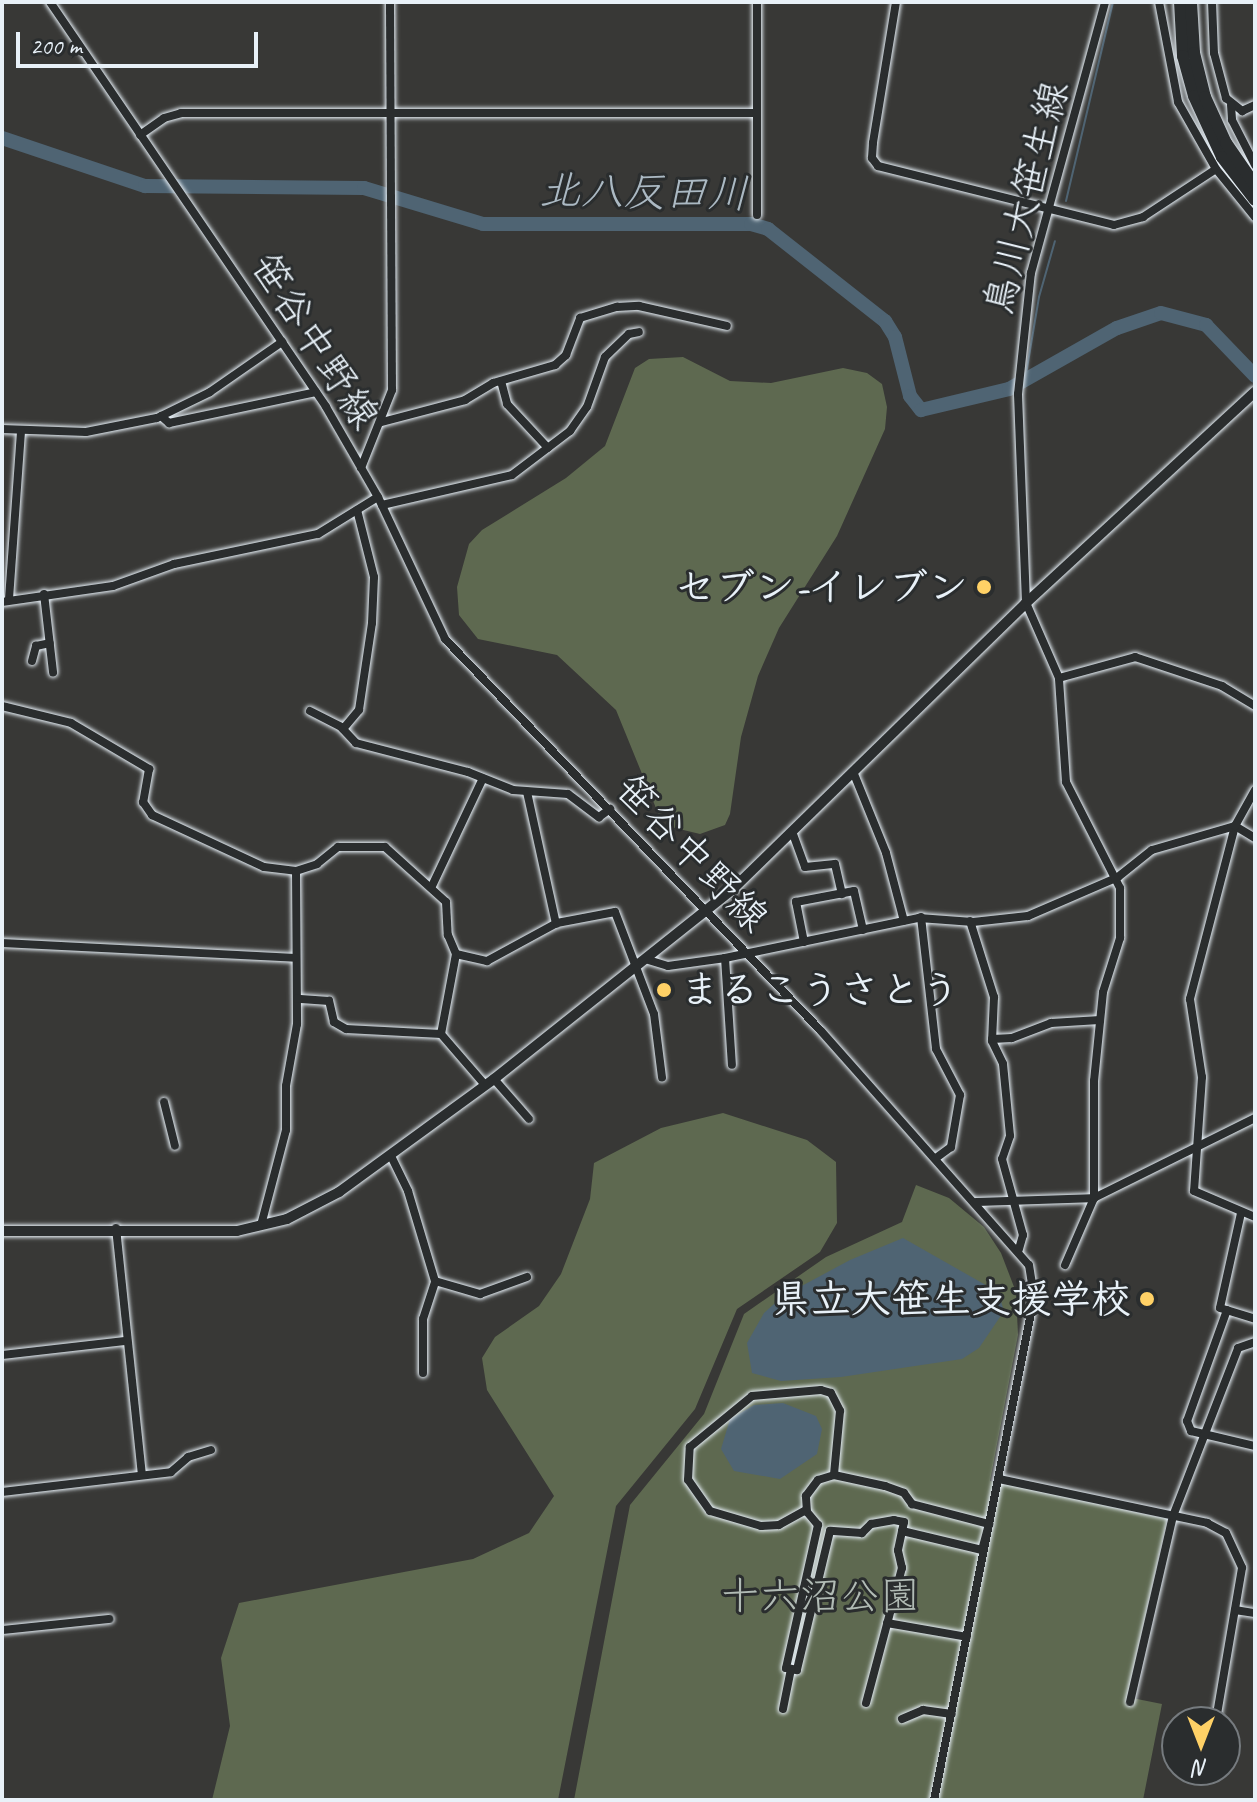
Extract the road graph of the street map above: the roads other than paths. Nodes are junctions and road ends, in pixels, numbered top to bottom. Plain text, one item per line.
1 (50, 2) edge
2 (390, 2) edge
3 (757, 2) edge
4 (896, 2) edge
5 (1105, 2) edge
6 (1159, 2) edge
7 (1180, 2) edge
8 (1191, 2) edge
9 (1212, 2) edge
10 (1230, 105) junction
11 (1255, 105) edge
12 (756, 113) junction
13 (390, 114) junction
14 (140, 135) junction
15 (1255, 165) edge
16 (1216, 169) junction
17 (1255, 185) edge
18 (1255, 200) edge
19 (1049, 210) junction
20 (757, 215) dead end
21 (1255, 217) edge
22 (727, 326) dead end
23 (639, 332) dead end
24 (282, 342) junction
25 (501, 381) junction
26 (316, 392) junction
27 (1255, 392) edge
28 (161, 416) junction
29 (382, 422) junction
30 (2, 429) edge
31 (21, 430) junction
32 (548, 448) junction
33 (361, 468) junction
34 (380, 501) junction
35 (357, 510) junction
36 (44, 594) junction
37 (4, 601) edge
38 (1026, 603) junction
39 (50, 643) junction
40 (32, 661) dead end
41 (53, 672) dead end
42 (1059, 678) junction
43 (2, 706) edge
44 (1255, 706) edge
45 (310, 711) dead end
46 (343, 729) junction
47 (854, 774) junction
48 (483, 778) junction
49 (1255, 790) edge
50 (527, 792) junction
51 (610, 809) junction
52 (1235, 826) junction
53 (793, 834) junction
54 (1255, 838) edge
55 (296, 871) junction
56 (1118, 877) junction
57 (432, 886) junction
58 (842, 894) junction
59 (706, 911) junction
60 (921, 917) junction
61 (904, 921) junction
62 (970, 921) junction
63 (556, 924) junction
64 (863, 930) junction
65 (804, 942) junction
66 (2, 943) edge
67 (456, 954) junction
68 (747, 954) junction
69 (296, 958) junction
70 (725, 958) junction
71 (641, 961) junction
72 (297, 999) junction
73 (1100, 1020) junction
74 (441, 1034) junction
75 (992, 1039) junction
76 (732, 1065) dead end
77 (662, 1077) dead end
78 (489, 1082) junction
79 (164, 1102) dead end
80 (1255, 1118) edge
81 (529, 1119) dead end
82 (175, 1146) dead end
83 (1195, 1149) junction
84 (391, 1156) junction
85 (936, 1158) junction
86 (1014, 1197) junction
87 (1094, 1198) junction
88 (974, 1202) junction
89 (1241, 1213) junction
90 (1255, 1217) edge
91 (261, 1225) junction
92 (116, 1228) junction
93 (2, 1231) edge
94 (1019, 1249) junction
95 (1065, 1265) dead end
96 (527, 1277) dead end
97 (435, 1281) junction
98 (1227, 1310) junction
99 (1255, 1319) edge
100 (125, 1341) junction
101 (1255, 1342) edge
102 (2, 1355) edge
103 (423, 1373) dead end
104 (1204, 1435) junction
105 (1255, 1446) edge
106 (211, 1450) dead end
107 (142, 1475) junction
108 (834, 1475) junction
109 (999, 1479) junction
110 (2, 1492) edge
111 (806, 1510) junction
112 (1173, 1516) junction
113 (902, 1531) junction
114 (1235, 1610) junction
115 (1255, 1613) edge
116 (109, 1619) dead end
117 (887, 1623) junction
118 (2, 1630) edge
119 (967, 1637) junction
120 (791, 1669) junction
121 (1130, 1702) dead end
122 (866, 1703) dead end
123 (1218, 1706) edge
124 (783, 1709) dead end
125 (952, 1714) junction
126 (902, 1719) dead end
127 (934, 1800) edge

1 - 14 street, 笹谷中野線
2 - 13 street
3 - 12 street
4 - 19 street
5 - 19 street, 鳥川大笹生線
6 - 16 street
7 - 18 highway
8 - 17 highway
9 - 10 street
10 - 11 street
10 - 15 street
12 - 13 street
12 - 20 street
13 - 14 street
13 - 29 street
14 - 24 street, 笹谷中野線
16 - 19 street
16 - 21 street
19 - 38 street, 鳥川大笹生線
22 - 25 street
23 - 32 street
24 - 26 street, 笹谷中野線
24 - 28 street
25 - 29 street
25 - 32 street
26 - 28 street
26 - 33 street, 笹谷中野線
27 - 38 main road
28 - 31 street
29 - 33 street
30 - 31 street
31 - 37 street
32 - 34 street
33 - 34 street, 笹谷中野線
34 - 35 street
34 - 51 street, 笹谷中野線
35 - 36 street
35 - 46 street
36 - 37 street
36 - 39 street
38 - 42 street
38 - 47 main road
39 - 40 street
39 - 41 street
42 - 44 street
42 - 56 street
43 - 55 street
45 - 46 street
46 - 48 street
47 - 53 main road
47 - 61 street
48 - 50 street
48 - 57 street
49 - 52 street
50 - 51 street
50 - 63 street
51 - 59 street, 笹谷中野線
52 - 54 street
52 - 56 street
52 - 83 street
53 - 58 street
53 - 59 main road
55 - 57 street
55 - 69 street
56 - 62 street
56 - 73 street
57 - 67 street
58 - 64 street
58 - 65 street
59 - 68 street, 笹谷中野線
59 - 71 main road
60 - 61 street
60 - 62 street
60 - 85 street
61 - 64 street
62 - 75 street
63 - 67 street
63 - 71 street
64 - 65 street
65 - 68 street
66 - 69 street
67 - 74 street
68 - 70 street
68 - 85 street, 笹谷中野線
69 - 72 street
70 - 71 street
70 - 76 street
71 - 77 street
71 - 78 main road
72 - 74 street
72 - 91 street
73 - 75 street
73 - 87 street
74 - 78 street
75 - 86 street
78 - 81 street
78 - 84 main road
79 - 82 street
80 - 83 street
83 - 87 street
83 - 89 street
84 - 91 main road
84 - 97 street
85 - 88 street, 笹谷中野線
86 - 87 street
86 - 88 street
86 - 94 street
87 - 95 street
88 - 94 street, 笹谷中野線
89 - 90 street
89 - 98 street
91 - 92 main road
92 - 93 main road
92 - 100 street
94 - 109 street, 笹谷中野線
96 - 97 street
97 - 103 street
98 - 99 street
98 - 104 street
100 - 102 street
100 - 107 street
101 - 104 street
104 - 105 street
104 - 112 street
106 - 107 street
107 - 110 street
108 - 111 street
108 - 111 street
108 - 113 street
109 - 112 street
109 - 119 street, 笹谷中野線
111 - 120 street
112 - 114 street
112 - 121 street
113 - 117 street
113 - 120 street
114 - 115 street
114 - 123 street
116 - 118 street
117 - 119 street
117 - 122 street
119 - 125 street, 笹谷中野線
120 - 124 street
125 - 126 street
125 - 127 street, 笹谷中野線

